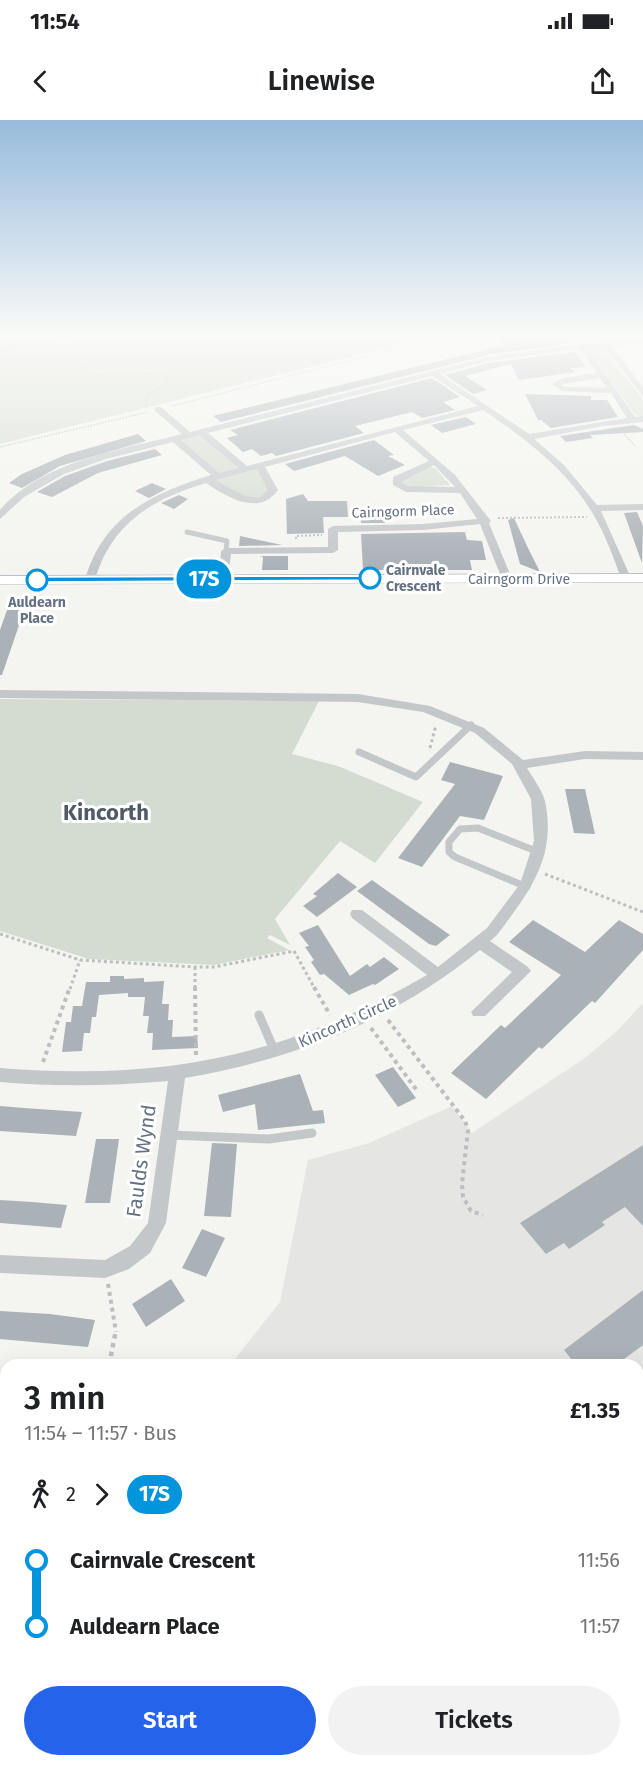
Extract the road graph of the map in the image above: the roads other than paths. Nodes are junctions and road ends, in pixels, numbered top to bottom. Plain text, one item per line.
1 (164, 414) edge
2 (272, 414) edge
3 (457, 414) edge
4 (494, 414) edge
5 (638, 420) edge
6 (396, 429) junction
7 (201, 432) junction
8 (188, 435) junction
9 (528, 437) junction
10 (175, 438) junction
11 (436, 461) junction
12 (259, 465) junction
13 (246, 469) junction
14 (213, 478) junction
15 (464, 490) junction
16 (643, 507) edge
17 (596, 512) junction
18 (1, 514) edge
19 (485, 520) junction
20 (188, 532) dead end
21 (226, 551) junction
22 (626, 578) junction
23 (643, 578) edge
24 (223, 579) junction
25 (507, 579) junction
26 (90, 580) junction
27 (1, 581) edge
28 (0, 694) edge
29 (471, 725) junction
30 (359, 752) dead end
31 (643, 756) edge
32 (520, 765) junction
33 (541, 853) junction
34 (527, 887) junction
35 (357, 914) dead end
36 (480, 942) junction
37 (438, 975) junction
38 (479, 1012) dead end
39 (259, 1015) dead end
40 (275, 1052) junction
41 (177, 1073) junction
42 (0, 1075) edge
43 (312, 1133) dead end
44 (168, 1135) junction
45 (0, 1264) edge

1 - 8 street
2 - 7 street
3 - 6 street
4 - 9 street
5 - 9 street
6 - 11 street
6 - 12 street
7 - 8 street
7 - 13 street
8 - 10 street
9 - 17 street
10 - 14 street
10 - 18 street
11 - 15 street
11 - 15 street
12 - 13 street
12 - 14 street
13 - 14 street
14 - 26 street
15 - 19 street
16 - 17 street
17 - 22 street
19 - 21 street, Cairngorm Place
19 - 25 street
20 - 21 lane
21 - 24 street
22 - 23 street, Cairngorm Drive
22 - 25 street, Cairngorm Drive
24 - 25 street, Cairngorm Drive
24 - 26 street, Cairngorm Drive
26 - 27 street, Cairngorm Drive
28 - 29 street, Kincorth Circle
29 - 30 lane
29 - 32 street, Kincorth Circle
31 - 32 street
32 - 33 street, Kincorth Circle
33 - 34 street, Kincorth Circle
33 - 34 lane
34 - 36 street, Kincorth Circle
35 - 37 street
36 - 37 street, Kincorth Circle
36 - 38 street
37 - 40 street, Kincorth Circle
39 - 40 lane
40 - 41 street, Kincorth Circle
41 - 42 street, Kincorth Circle
41 - 44 street, Faulds Wynd
43 - 44 lane
44 - 45 street, Faulds Wynd

